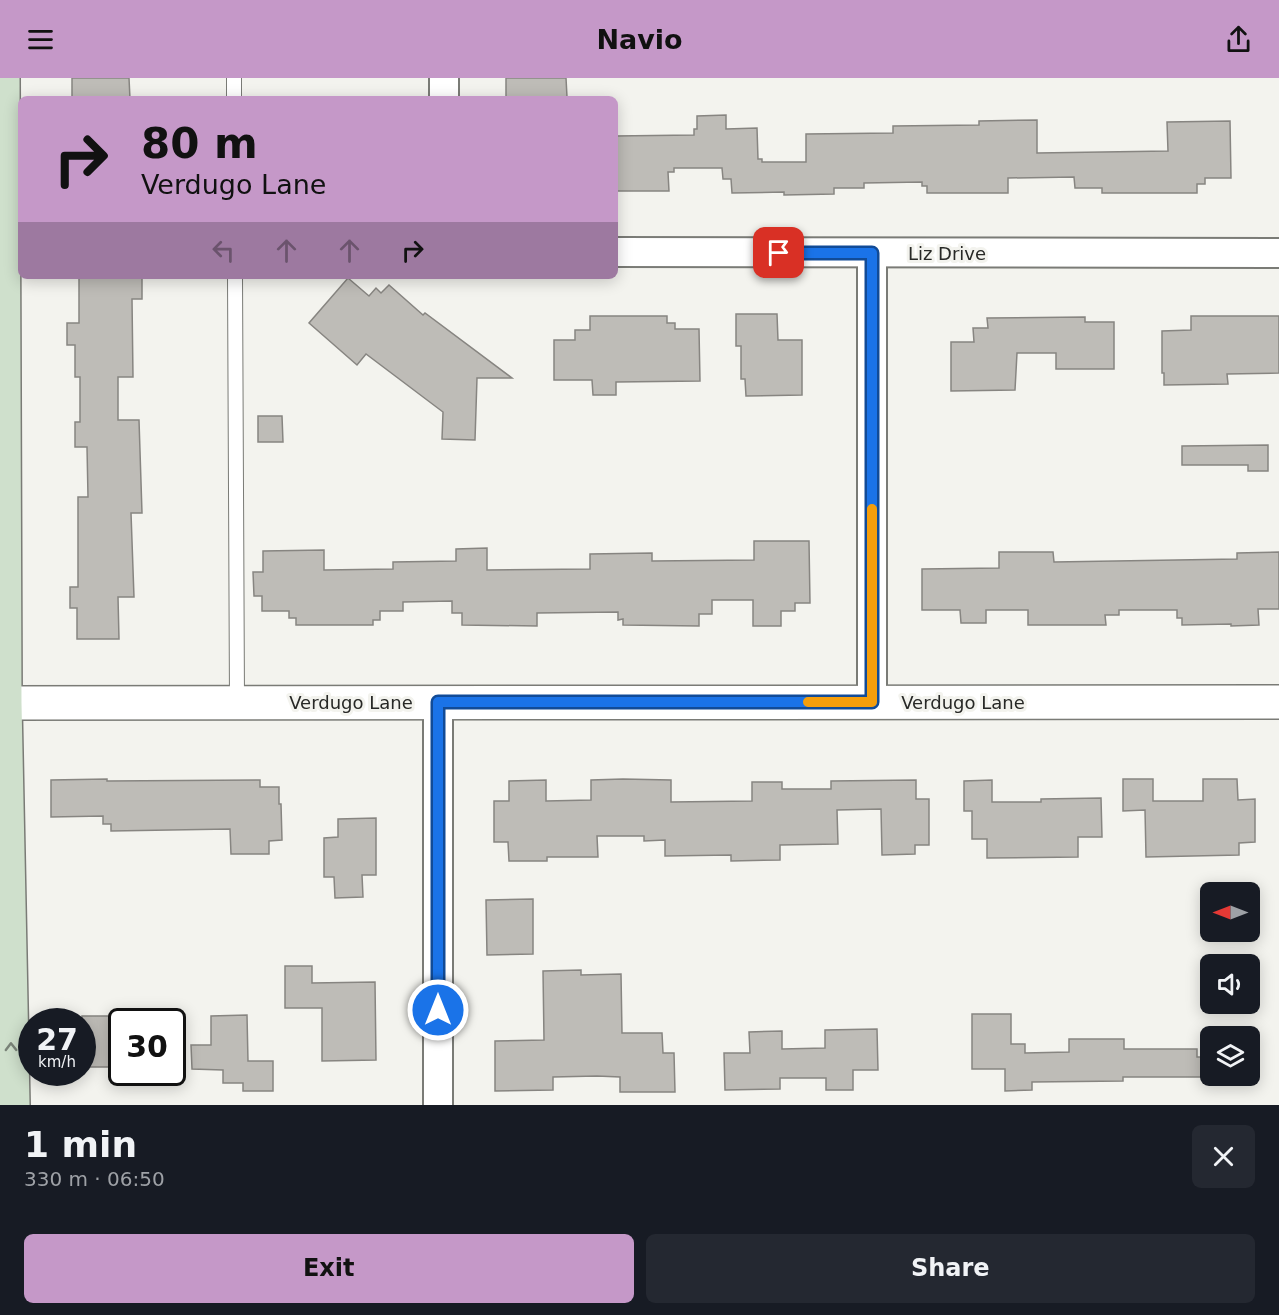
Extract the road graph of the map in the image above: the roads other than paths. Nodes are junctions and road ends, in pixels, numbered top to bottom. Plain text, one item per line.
1 (3, 78) edge
2 (234, 78) edge
3 (444, 78) edge
4 (234, 96) edge
5 (444, 96) edge
6 (618, 252) edge
7 (872, 253) junction
8 (1279, 253) edge
9 (235, 279) edge
10 (237, 701) junction
11 (438, 702) junction
12 (872, 702) junction
13 (1279, 702) edge
14 (3, 703) edge
15 (13, 1105) edge
16 (438, 1105) edge

1 - 14 main road
2 - 4 lane
3 - 5 street
6 - 7 street, Liz Drive
7 - 8 street, Liz Drive
7 - 12 street
9 - 10 lane
10 - 11 street, Verdugo Lane
10 - 14 street, Verdugo Lane
11 - 12 street, Verdugo Lane
11 - 16 street
12 - 13 street, Verdugo Lane
15 -> 14 main road

